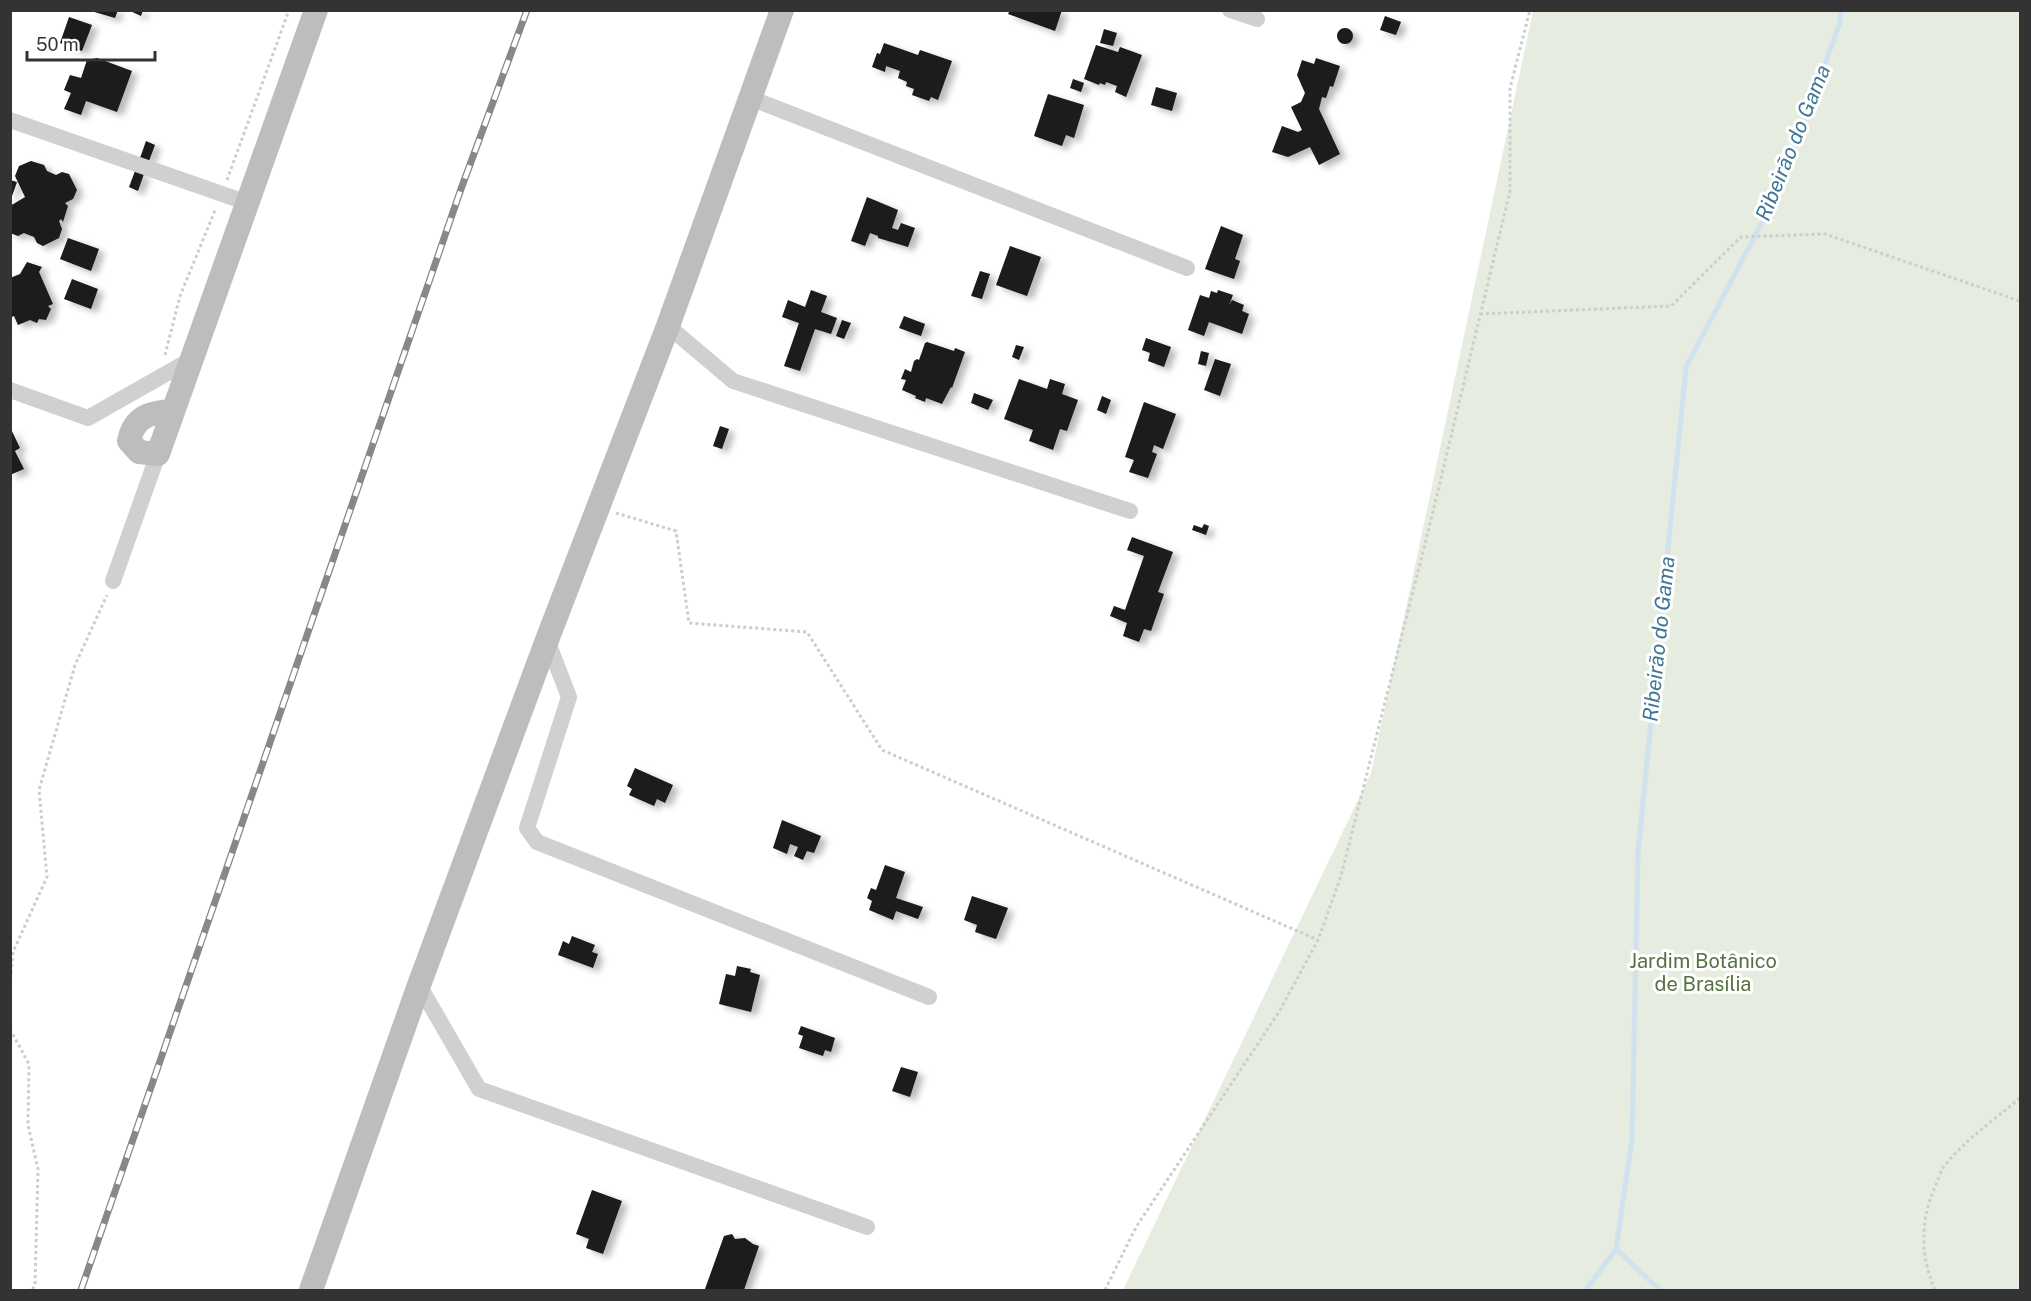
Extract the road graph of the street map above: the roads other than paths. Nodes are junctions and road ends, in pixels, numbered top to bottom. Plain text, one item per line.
1 (316, 10) edge
2 (782, 10) edge
3 (1230, 10) edge
4 (1257, 19) dead end
5 (750, 98) junction
6 (10, 120) edge
7 (248, 203) junction
8 (1186, 268) dead end
9 (668, 326) junction
10 (192, 359) junction
11 (10, 390) edge
12 (173, 411) junction
13 (158, 454) junction
14 (1130, 511) dead end
15 (113, 581) road end
16 (547, 640) junction
17 (419, 985) junction
18 (929, 997) dead end
19 (867, 1227) dead end
20 (311, 1290) edge

1 - 7 street
2 - 5 street
3 - 4 street
5 - 8 street
5 - 9 street
6 - 7 street
7 - 10 street
9 - 14 street
9 - 16 street
10 - 11 street
10 - 12 street
12 - 13 street
12 - 13 street
13 - 15 street
16 - 17 street
16 - 18 street
17 - 19 street
17 - 20 street

